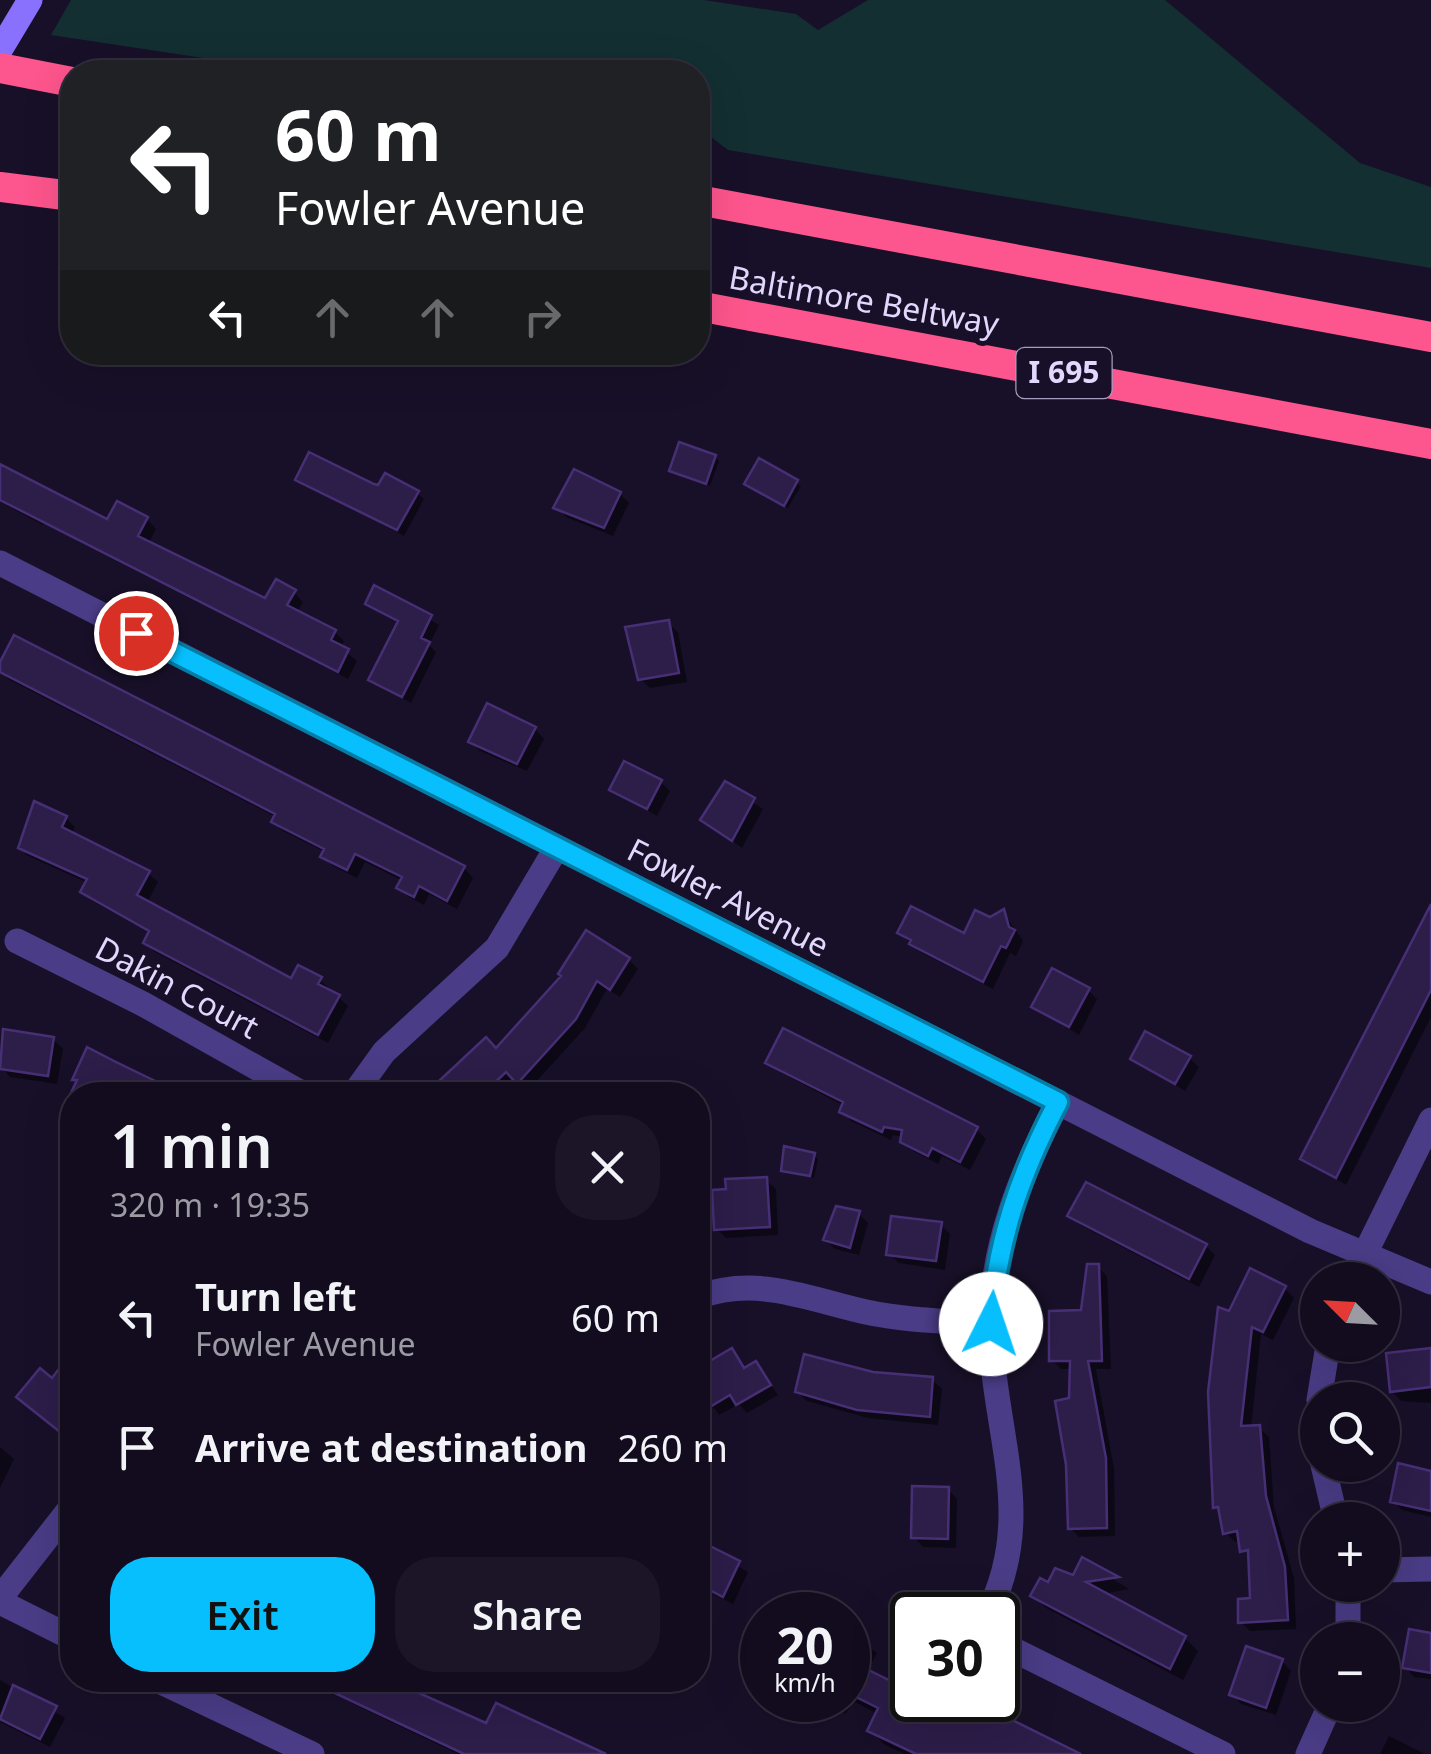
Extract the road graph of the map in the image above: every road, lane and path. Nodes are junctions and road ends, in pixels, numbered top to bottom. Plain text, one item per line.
1 (30, 0) edge
2 (6, 39) edge
3 (0, 68) edge
4 (60, 80) edge
5 (0, 186) edge
6 (60, 194) edge
7 (710, 202) edge
8 (710, 308) edge
9 (1431, 336) edge
10 (1431, 444) edge
11 (0, 563) edge
12 (556, 847) junction
13 (17, 942) dead end
14 (282, 1082) edge
15 (362, 1082) edge
16 (1058, 1102) junction
17 (1431, 1120) edge
18 (1363, 1256) junction
19 (1360, 1262) edge
20 (1431, 1282) edge
21 (710, 1294) edge
22 (991, 1324) junction
23 (60, 1522) edge
24 (1431, 1569) edge
25 (1400, 1570) edge
26 (996, 1592) edge
27 (0, 1600) edge
28 (60, 1632) edge
29 (1020, 1653) edge
30 (182, 1692) edge
31 (1322, 1722) edge
32 (312, 1754) edge
33 (1223, 1754) edge
34 (1308, 1754) edge

1 - 2 main road
3 - 4 highway
5 - 6 highway
7 - 9 highway
8 - 10 highway, Baltimore Beltway / I 695
11 - 12 street, Fowler Avenue
12 - 15 street
12 - 16 street, Fowler Avenue
13 - 14 street, Dakin Court
16 - 18 street, Fowler Avenue
16 - 22 street
17 - 18 street
18 - 19 street
18 - 20 street, Fowler Avenue
21 - 22 street
22 - 26 street
23 - 27 street
24 - 25 street
27 - 28 street
29 - 33 street
30 - 32 street
31 - 34 street

